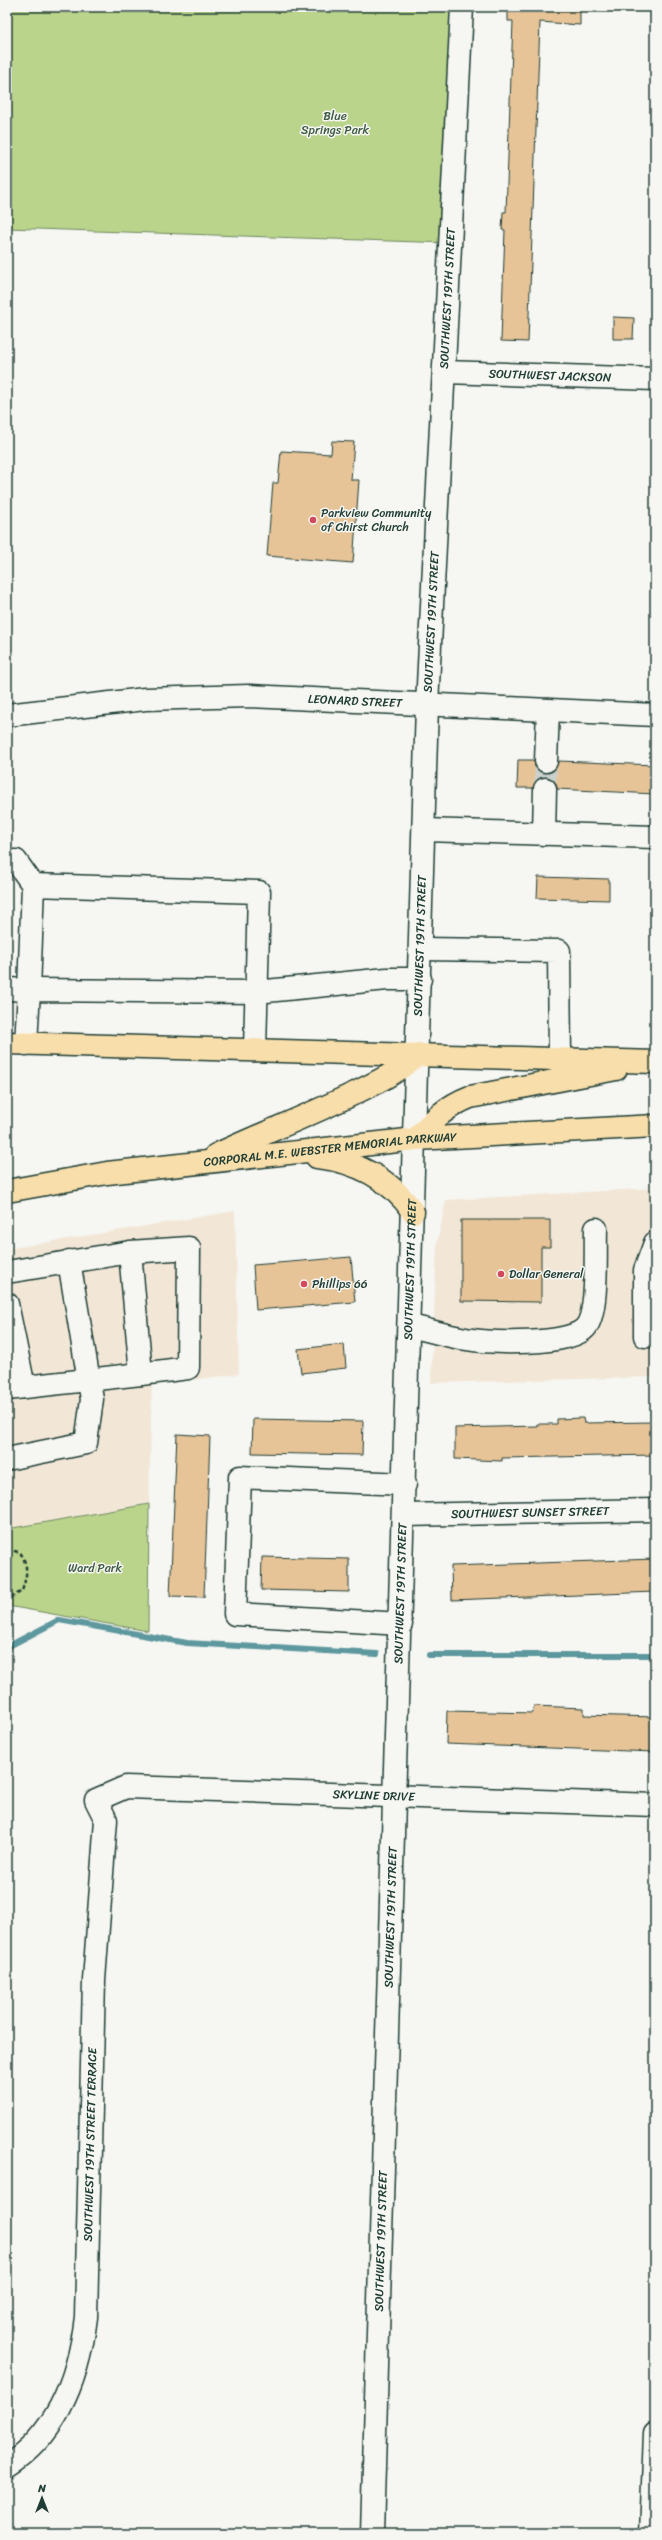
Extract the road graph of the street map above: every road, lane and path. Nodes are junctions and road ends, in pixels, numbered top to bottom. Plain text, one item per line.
1 (462, 7) edge
2 (444, 372) junction
3 (655, 379) edge
4 (427, 705) junction
5 (548, 710) junction
6 (7, 715) edge
7 (655, 715) edge
8 (546, 761) tunnel mouth
9 (545, 789) tunnel mouth
10 (424, 830) junction
11 (544, 834) junction
12 (655, 837) edge
13 (7, 861) edge
14 (33, 885) junction
15 (421, 949) junction
16 (420, 979) junction
17 (7, 989) edge
18 (30, 990) junction
19 (256, 992) junction
20 (16, 1044) edge
21 (255, 1050) junction
22 (418, 1054) junction
23 (560, 1059) junction
24 (653, 1062) edge
25 (655, 1126) edge
26 (416, 1139) junction
27 (282, 1154) junction
28 (196, 1163) junction
29 (7, 1191) edge
30 (413, 1212) junction
31 (596, 1229) dead end
32 (655, 1242) edge
33 (130, 1252) junction
34 (69, 1261) junction
35 (7, 1272) edge
36 (7, 1304) edge
37 (410, 1326) junction
38 (655, 1336) edge
39 (141, 1374) junction
40 (89, 1380) junction
41 (16, 1388) edge
42 (7, 1459) edge
43 (405, 1484) junction
44 (655, 1510) edge
45 (404, 1515) junction
46 (7, 1550) edge
47 (7, 1600) edge
48 (401, 1624) junction
49 (396, 1797) junction
50 (96, 1800) joint
51 (655, 1805) edge
52 (655, 2433) edge
53 (7, 2466) edge
54 (372, 2533) edge
55 (651, 2533) edge

1 - 2 street, SOUTHWEST 19TH STREET
2 - 3 street, SOUTHWEST JACKSON
2 - 4 street, SOUTHWEST 19TH STREET
4 - 5 street, LEONARD STREET
4 - 6 street, LEONARD STREET
4 - 10 street, SOUTHWEST 19TH STREET
5 - 7 street, LEONARD STREET
5 - 8 street
9 - 11 street
10 - 11 street
10 - 15 street, SOUTHWEST 19TH STREET
11 - 12 street
13 - 14 street
14 - 18 street
14 - 19 street
15 - 16 street, SOUTHWEST 19TH STREET
15 - 23 street
16 - 19 street
16 - 22 street, SOUTHWEST 19TH STREET
17 - 18 street
18 - 19 street
18 - 20 street
19 - 21 street
20 - 21 main road
21 - 22 main road
22 - 23 main road
22 - 26 street, SOUTHWEST 19TH STREET
22 - 28 main road
23 - 24 main road
24 - 26 main road
25 - 26 main road, CORPORAL M.E. WEBSTER MEMORIAL PARKWAY
26 - 27 main road, CORPORAL M.E. WEBSTER MEMORIAL PARKWAY
26 - 30 street, SOUTHWEST 19TH STREET
27 - 28 main road, CORPORAL M.E. WEBSTER MEMORIAL PARKWAY
27 - 30 main road
28 - 29 main road, CORPORAL M.E. WEBSTER MEMORIAL PARKWAY
30 - 37 street, SOUTHWEST 19TH STREET
31 - 37 street
32 - 38 street
33 - 34 street
33 - 39 street
33 - 39 street
34 - 35 street
34 - 40 street
36 - 41 street
37 - 43 street, SOUTHWEST 19TH STREET
39 - 40 street
40 - 41 street
40 - 42 street
43 - 45 street, SOUTHWEST 19TH STREET
43 - 48 street
44 - 45 street, SOUTHWEST SUNSET STREET
45 - 48 street, SOUTHWEST 19TH STREET
46 - 47 path
48 - 49 street, SOUTHWEST 19TH STREET
49 - 50 street, SKYLINE DRIVE
49 - 51 street, SKYLINE DRIVE
49 - 54 street, SOUTHWEST 19TH STREET
50 - 53 street, SOUTHWEST 19TH STREET TERRACE
52 - 55 street

